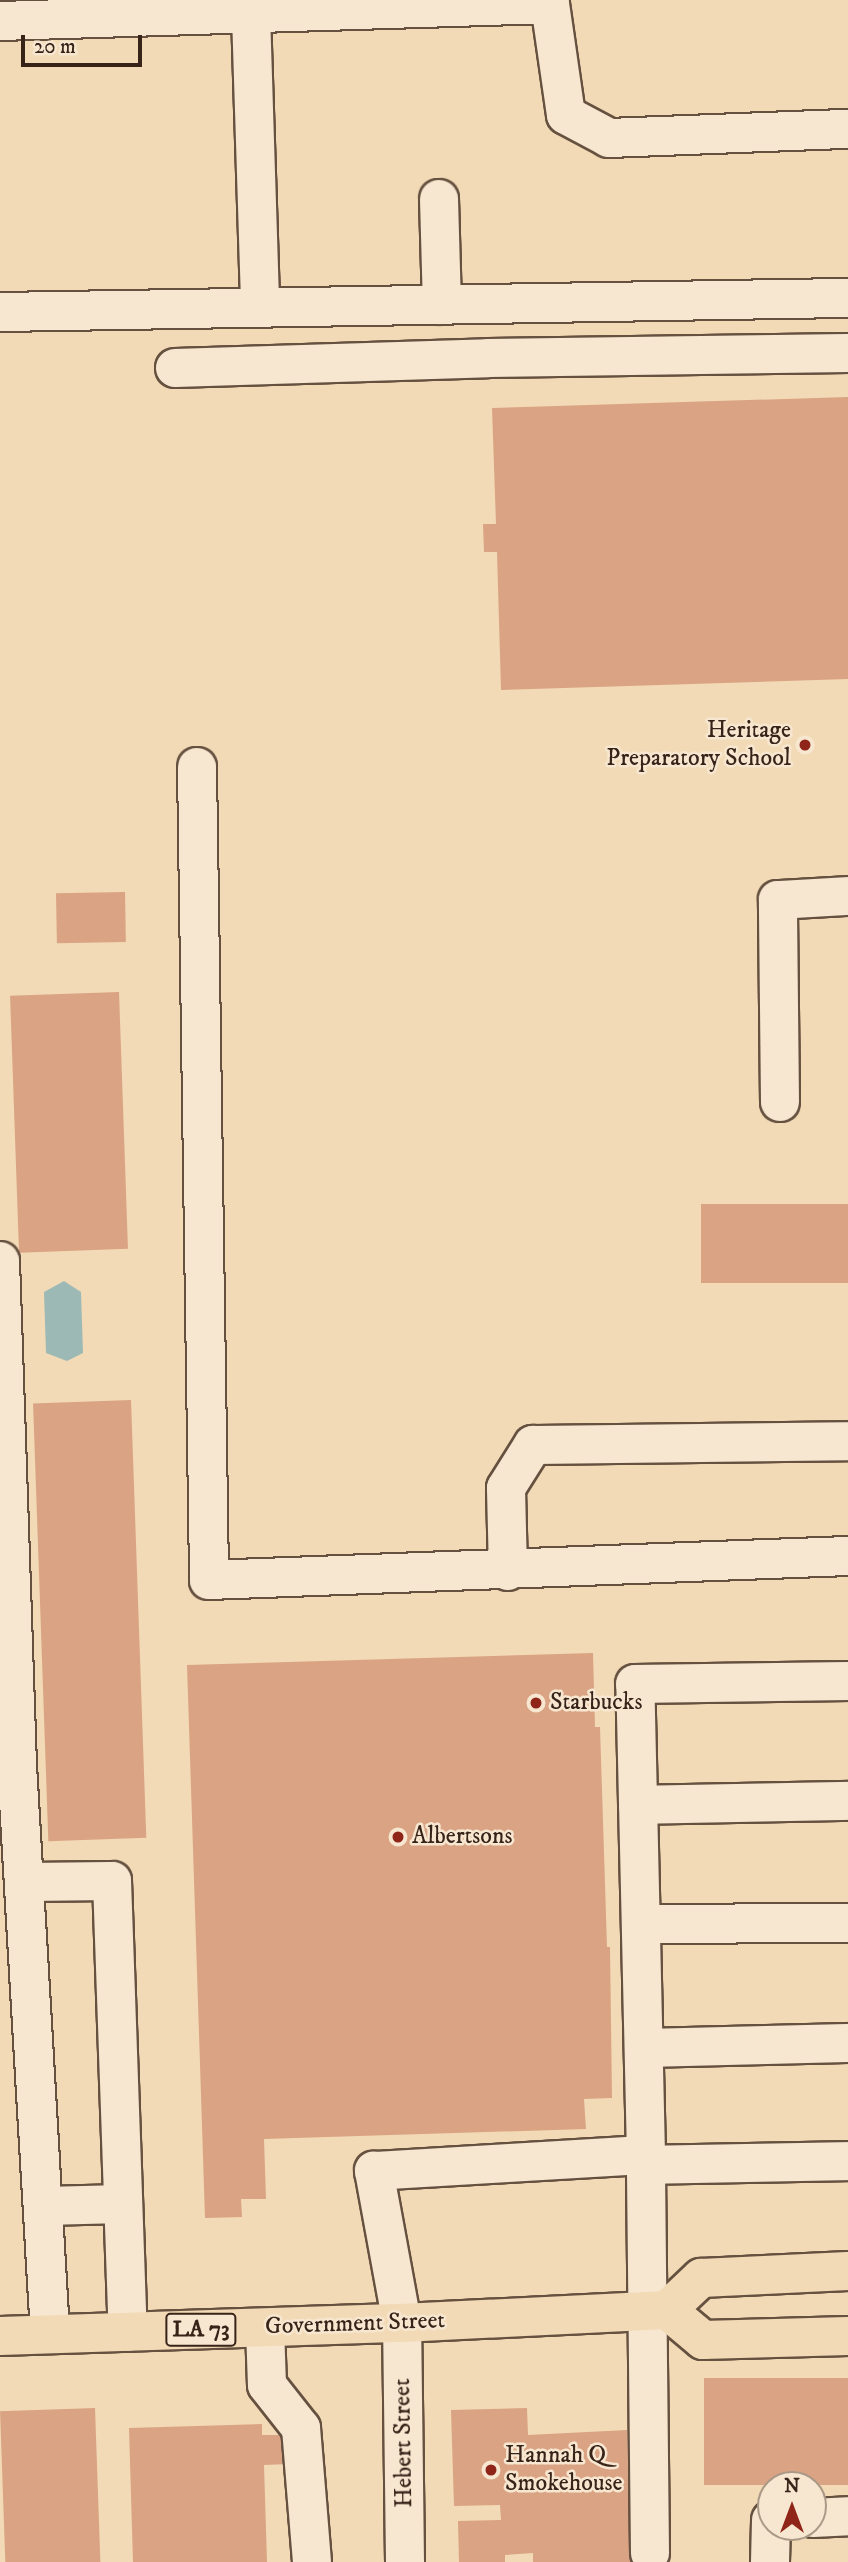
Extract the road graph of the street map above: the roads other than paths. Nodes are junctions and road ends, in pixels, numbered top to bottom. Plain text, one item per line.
1 (245, 9) edge
2 (0, 21) edge
3 (848, 129) edge
4 (439, 199) dead end
5 (848, 298) edge
6 (442, 305) junction
7 (260, 307) junction
8 (0, 312) edge
9 (848, 353) edge
10 (175, 368) dead end
11 (197, 767) dead end
12 (848, 896) edge
13 (780, 1102) dead end
14 (0, 1261) edge
15 (848, 1441) edge
16 (848, 1556) edge
17 (508, 1571) junction
18 (848, 1681) edge
19 (848, 1801) edge
20 (638, 1805) junction
21 (26, 1882) junction
22 (848, 1923) edge
23 (641, 1924) junction
24 (848, 2043) edge
25 (644, 2048) junction
26 (646, 2160) junction
27 (848, 2161) edge
28 (123, 2203) junction
29 (44, 2206) junction
30 (848, 2271) edge
31 (657, 2310) junction
32 (402, 2323) junction
33 (265, 2328) junction
34 (128, 2332) junction
35 (50, 2334) junction
36 (0, 2336) edge
37 (848, 2336) edge
38 (848, 2516) edge
39 (827, 2517) edge
40 (770, 2541) edge
41 (650, 2553) dead end
42 (312, 2562) edge
43 (405, 2562) edge
44 (770, 2562) edge

1 - 2 street
1 - 3 street
1 - 7 street
4 - 6 street
5 - 6 street
6 - 7 street
7 - 8 street
9 - 10 street
11 - 17 street
12 - 13 street
14 - 21 street
15 - 17 street
16 - 17 street
18 - 20 street
19 - 20 street
20 - 23 street
21 - 28 street
21 - 29 street
22 - 23 street
23 - 25 street
24 - 25 street
25 - 26 street
26 - 27 street
26 - 31 street
26 - 32 street, Hebert Street
28 - 29 street
28 - 34 street
29 - 35 street
30 - 31 main road
31 - 32 main road, Government Street / LA 73
31 - 37 main road
31 - 41 street
32 - 33 main road, Government Street / LA 73
32 - 43 street, Hebert Street
33 - 34 main road, Government Street / LA 73
33 - 42 street
34 - 35 main road, Government Street / LA 73
35 - 36 main road, Government Street / LA 73
38 - 39 street
40 - 44 street

